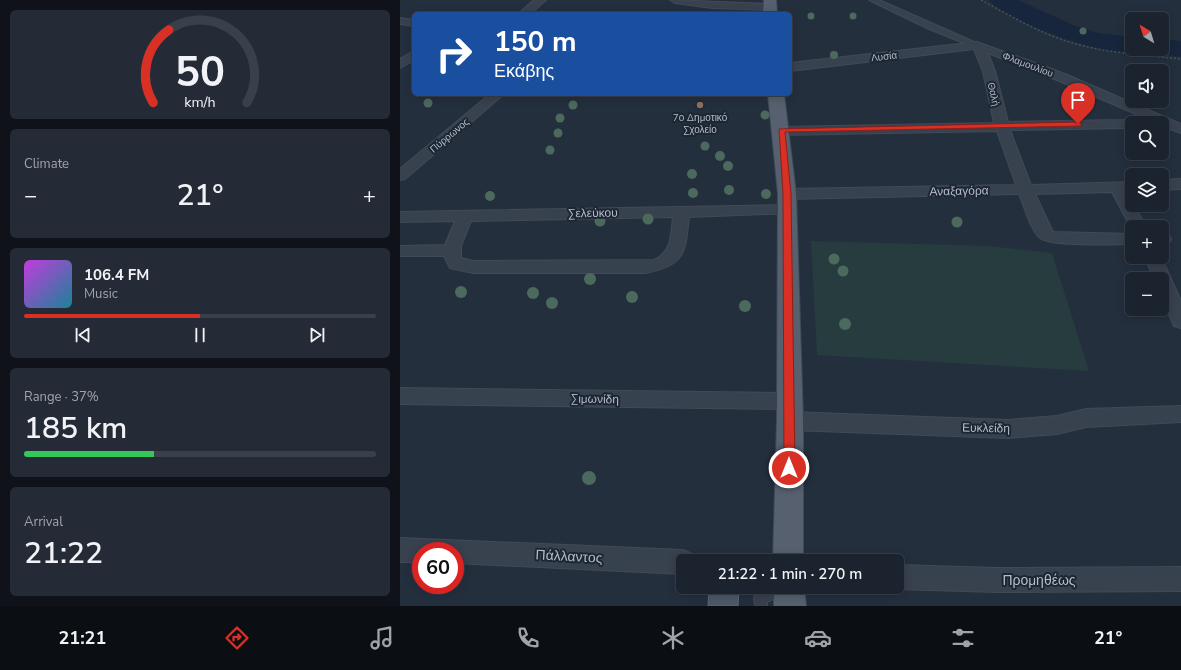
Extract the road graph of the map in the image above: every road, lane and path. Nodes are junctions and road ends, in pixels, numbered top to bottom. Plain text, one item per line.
1 (541, 0) edge
2 (675, 0) edge
3 (873, 0) edge
4 (981, 0) edge
5 (770, 7) edge
6 (526, 12) edge
7 (400, 21) edge
8 (412, 23) edge
9 (977, 45) junction
10 (412, 56) edge
11 (1181, 59) edge
12 (400, 64) edge
13 (792, 67) edge
14 (496, 96) edge
15 (776, 96) edge
16 (1152, 116) edge
17 (1125, 124) edge
18 (1169, 124) edge
19 (1002, 125) junction
20 (1181, 129) edge
21 (781, 130) junction
22 (400, 176) edge
23 (1169, 185) edge
24 (1181, 185) edge
25 (1125, 187) edge
26 (1025, 190) junction
27 (787, 202) junction
28 (682, 212) junction
29 (466, 215) junction
30 (400, 217) edge
31 (1125, 239) edge
32 (451, 250) junction
33 (400, 251) edge
34 (1155, 264) edge
35 (1181, 321) edge
36 (400, 396) edge
37 (790, 411) junction
38 (1181, 414) edge
39 (400, 550) edge
40 (412, 550) edge
41 (464, 551) edge
42 (788, 554) edge
43 (676, 562) edge
44 (904, 577) edge
45 (1181, 579) edge
46 (772, 594) edge
47 (789, 594) edge
48 (761, 606) edge
49 (790, 606) edge

1 - 6 street
2 - 5 street
3 - 9 street, Φλαμουλίου
4 - 11 path
7 - 8 street
9 - 13 street, Λυσία
9 - 16 street, Φλαμουλίου
9 - 19 street, Θαλή
10 - 12 street
14 - 22 street, Πύρρωνος
15 - 21 main road
17 - 19 street
18 - 20 street, Φλαμουλίου
19 - 21 street
19 - 26 street, Θαλή
21 - 27 main road
23 - 24 street
25 - 26 street, Αναξαγόρα
26 - 27 street, Αναξαγόρα
26 - 31 street, Θαλή
27 - 28 street, Σελεύκου
27 - 37 main road
28 - 29 street, Σελεύκου
28 - 32 street
29 - 30 street, Σελεύκου
29 - 32 street
32 - 33 street
34 - 35 street
36 - 37 street, Σιμωνίδη
37 - 38 street, Ευκλείδη
37 - 42 main road
39 - 40 street
41 - 43 street, Πάλλαντος
44 - 45 street, Προμηθέως
46 - 48 lane
47 - 49 main road

